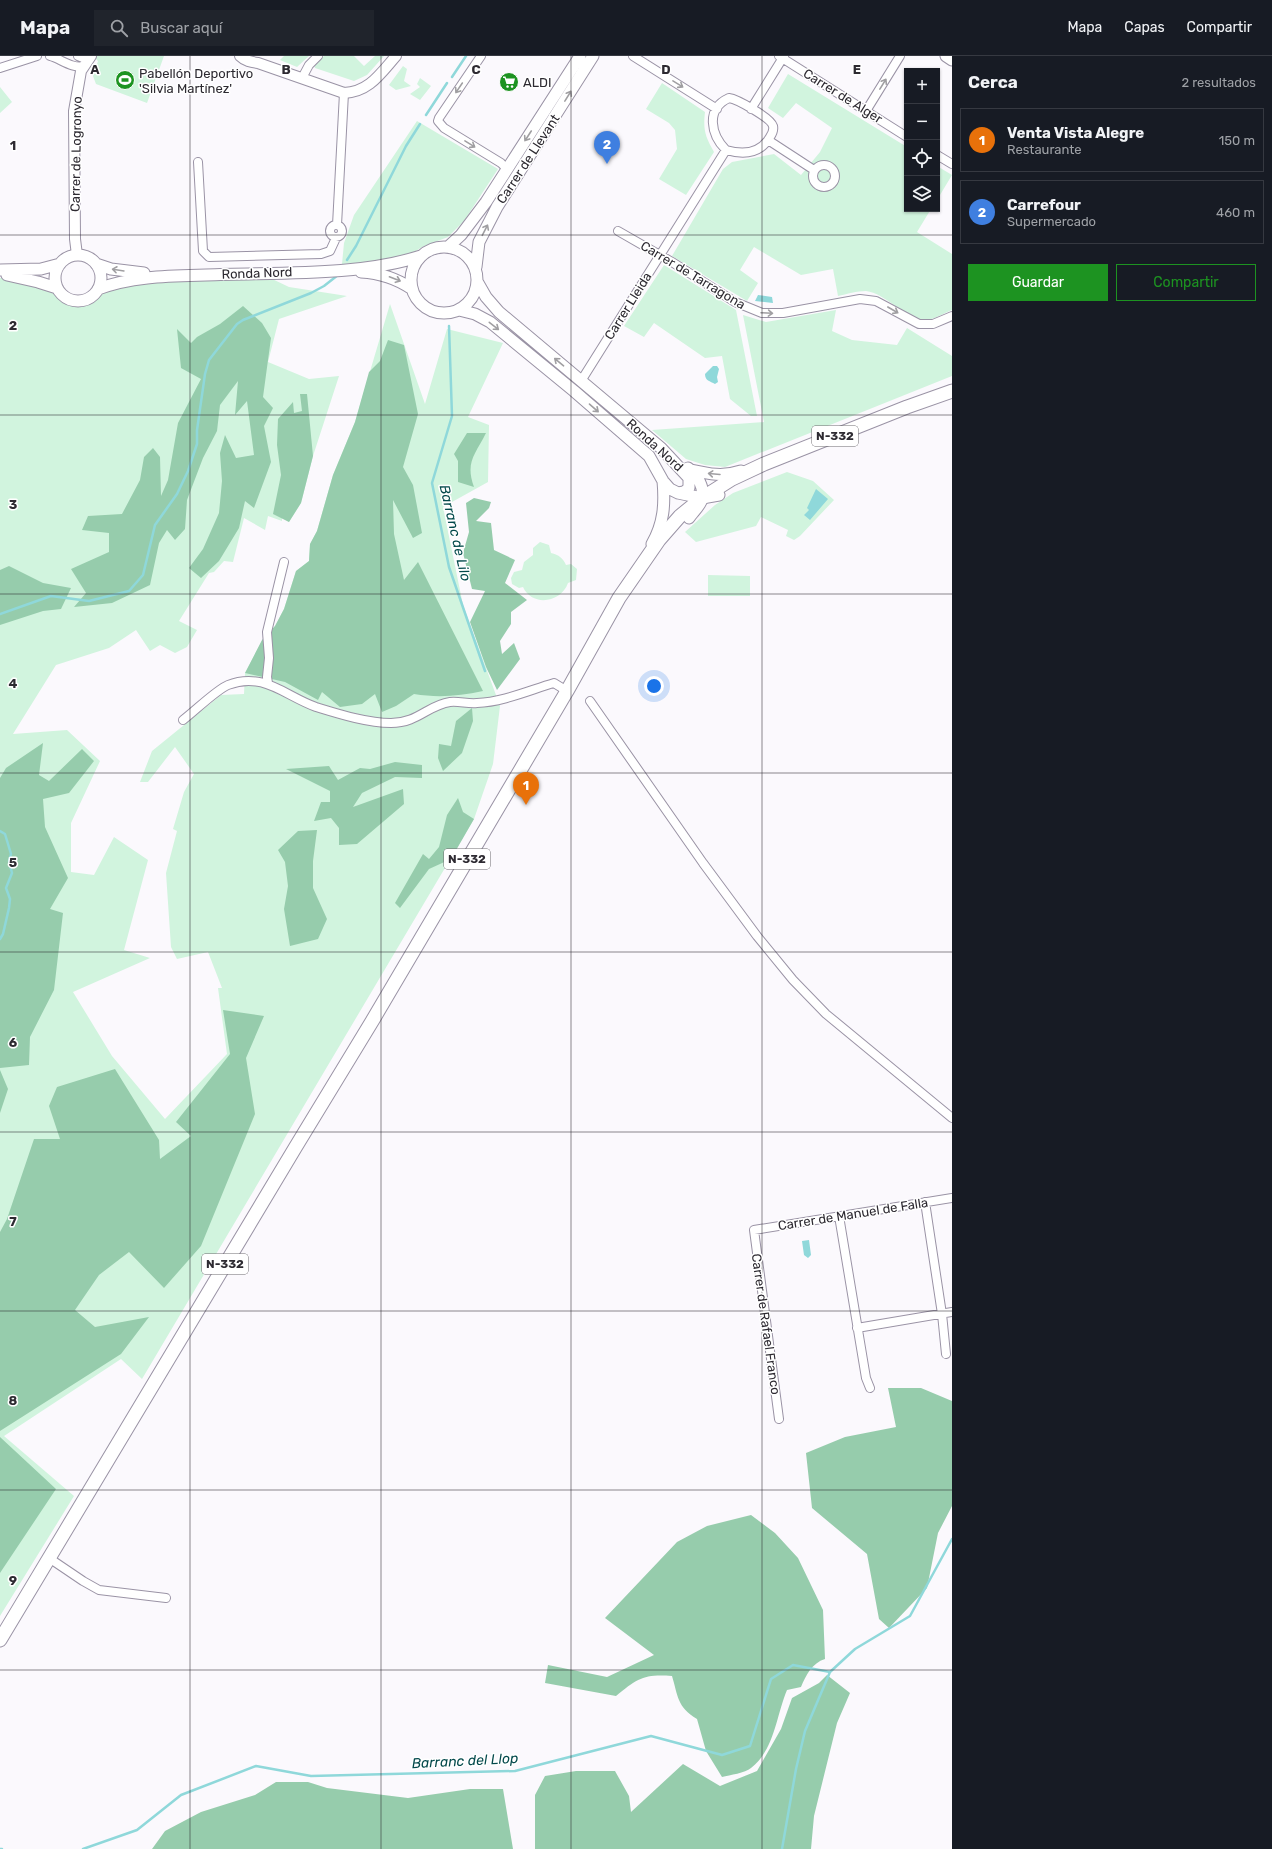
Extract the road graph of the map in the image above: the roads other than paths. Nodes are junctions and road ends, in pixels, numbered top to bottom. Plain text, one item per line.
1 (37, 56) edge
2 (50, 56) edge
3 (78, 56) edge
4 (240, 56) edge
5 (250, 56) edge
6 (318, 56) edge
7 (396, 56) edge
8 (481, 56) edge
9 (580, 56) edge
10 (593, 56) edge
11 (633, 56) edge
12 (900, 56) edge
13 (946, 56) edge
14 (782, 57) edge
15 (952, 60) edge
16 (84, 62) edge
17 (258, 63) junction
18 (0, 68) edge
19 (302, 78) junction
20 (344, 93) junction
21 (717, 109) junction
22 (751, 109) junction
23 (866, 111) junction
24 (904, 135) edge
25 (768, 140) junction
26 (726, 150) junction
27 (940, 156) edge
28 (198, 162) dead end
29 (951, 162) edge
30 (507, 168) junction
31 (814, 170) dead end
32 (618, 231) dead end
33 (448, 247) junction
34 (77, 255) junction
35 (660, 255) junction
36 (421, 256) junction
37 (60, 264) junction
38 (96, 264) junction
39 (476, 267) junction
40 (0, 270) edge
41 (329, 271) junction
42 (0, 274) edge
43 (185, 275) junction
44 (478, 283) junction
45 (57, 288) junction
46 (98, 289) junction
47 (412, 289) junction
48 (459, 310) junction
49 (952, 316) edge
50 (582, 381) junction
51 (952, 386) edge
52 (952, 391) edge
53 (952, 394) edge
54 (952, 399) edge
55 (907, 407) junction
56 (920, 409) junction
57 (673, 461) junction
58 (764, 464) junction
59 (691, 470) junction
60 (663, 481) junction
61 (678, 493) junction
62 (719, 495) junction
63 (702, 498) junction
64 (689, 518) junction
65 (284, 562) dead end
66 (639, 566) junction
67 (574, 678) junction
68 (268, 683) junction
69 (567, 691) junction
70 (590, 701) dead end
71 (183, 720) dead end
72 (952, 1118) edge
73 (952, 1198) edge
74 (925, 1202) junction
75 (839, 1216) junction
76 (754, 1230) joint
77 (952, 1312) edge
78 (942, 1314) junction
79 (857, 1328) junction
80 (946, 1354) dead end
81 (870, 1388) dead end
82 (779, 1419) dead end
83 (49, 1558) junction
84 (166, 1598) dead end
85 (0, 1640) edge

1 - 18 street
2 - 16 street
3 - 16 street
4 - 17 street
5 - 17 street
6 - 19 street
7 - 20 street
8 -> 30 street
9 -> 30 main road, Carrer de Llevant
39 -> 10 main road, Carrer de Llevant
11 -> 21 street
23 -> 12 street
13 - 15 main road
14 - 22 street
14 - 23 street, Carrer de Alger
16 - 34 street, Carrer de Logronyo
17 - 19 street
19 - 20 street
20 - 28 street
21 - 22 street
21 - 26 street
22 - 25 street
23 - 24 street, Carrer de Alger
25 - 26 street
25 - 31 street
26 - 35 street, Carrer Lleida
27 - 29 street
30 - 33 main road, Carrer de Llevant
32 - 35 street, Carrer de Tarragona
33 - 36 main road, Ronda Nord
33 - 39 main road
34 - 37 main road
34 - 38 main road
35 -> 49 street, Carrer de Tarragona
35 - 50 street, Carrer Lleida
36 - 41 main road, Ronda Nord
36 - 47 main road
37 - 40 main road
37 - 45 main road
43 -> 38 main road, Ronda Nord
38 - 46 main road
39 - 44 main road, Ronda Nord
41 - 43 main road, Ronda Nord
41 -> 47 main road, Ronda Nord
42 - 45 main road
43 - 46 main road, Ronda Nord
44 - 48 main road
50 -> 44 main road, Ronda Nord
45 - 46 main road
47 - 48 main road, Ronda Nord
48 -> 60 main road, Ronda Nord
50 - 57 main road, Ronda Nord
51 - 55 highway
52 - 55 highway, N-332
53 - 56 highway, N-332
54 - 56 highway
55 - 58 highway, N-332
56 - 62 highway, N-332
57 - 59 main road
57 - 61 main road, Ronda Nord
58 -> 59 main road
58 - 63 highway, N-332
59 - 63 main road
60 - 61 main road, Ronda Nord
60 - 66 main road
61 - 63 main road
62 - 63 main road
62 - 64 highway, N-332
63 - 64 main road
63 - 66 highway, N-332
64 - 67 highway, N-332
65 - 68 street
66 - 67 highway, N-332
67 - 69 highway, N-332
68 - 69 street
68 - 71 street
69 - 83 highway, N-332
70 - 72 street
73 - 74 street, Carrer de Manuel de Falla
74 - 75 street, Carrer de Manuel de Falla
74 - 78 street
75 - 76 street, Carrer de Manuel de Falla
75 - 79 street
76 - 82 street, Carrer de Rafael Franco
77 - 78 street
78 - 79 street
78 - 80 street
79 - 81 street
83 - 84 street
83 - 85 highway, N-332

